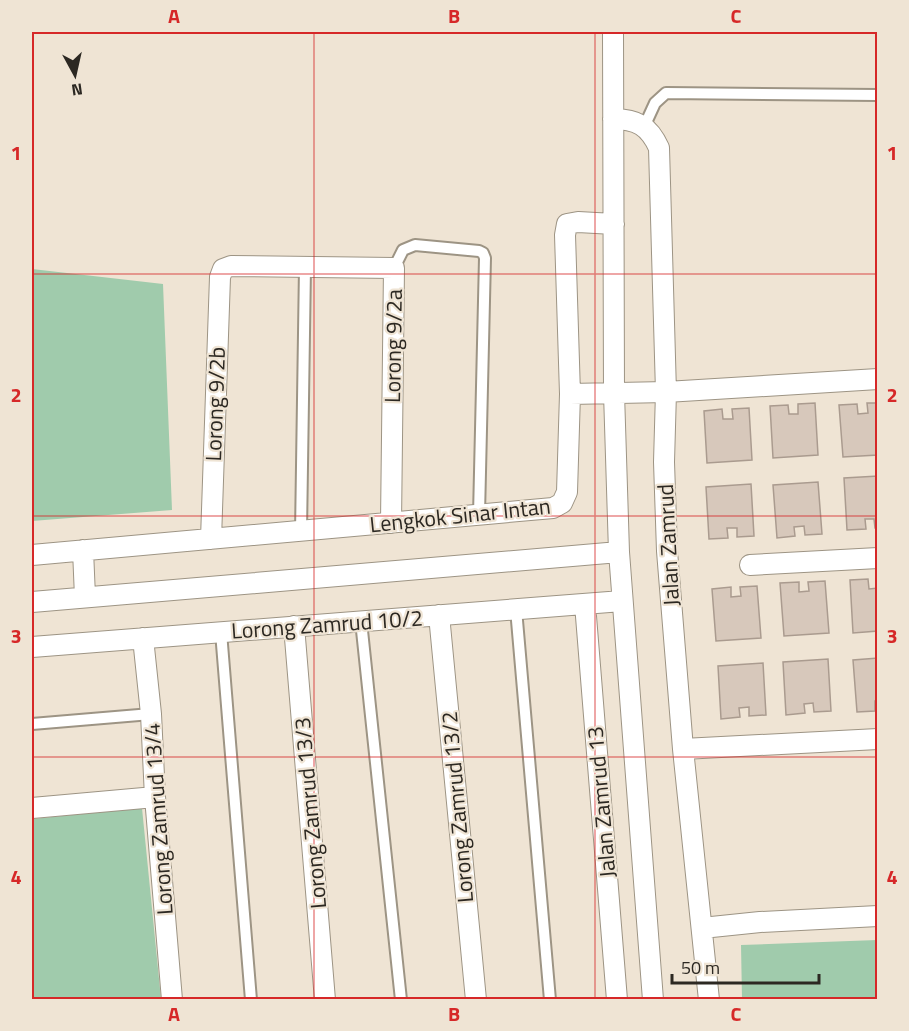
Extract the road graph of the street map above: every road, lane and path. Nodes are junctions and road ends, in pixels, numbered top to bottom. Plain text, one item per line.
1 (613, 32) edge
2 (878, 95) edge
3 (613, 119) junction
4 (644, 127) junction
5 (614, 224) junction
6 (305, 267) junction
7 (394, 268) junction
8 (223, 269) joint
9 (878, 379) edge
10 (666, 392) junction
11 (614, 393) junction
12 (570, 394) junction
13 (479, 515) junction
14 (391, 523) junction
15 (301, 532) junction
16 (211, 539) junction
17 (82, 550) junction
18 (619, 552) junction
19 (32, 555) edge
20 (878, 558) edge
21 (750, 565) dead end
22 (85, 597) junction
23 (622, 601) junction
24 (32, 602) edge
25 (585, 604) junction
26 (516, 609) junction
27 (439, 615) junction
28 (361, 621) junction
29 (294, 626) junction
30 (221, 632) junction
31 (143, 638) junction
32 (32, 646) edge
33 (151, 714) junction
34 (32, 724) edge
35 (878, 739) edge
36 (683, 749) junction
37 (155, 796) junction
38 (32, 808) edge
39 (878, 916) edge
40 (702, 928) junction
41 (172, 999) edge
42 (251, 999) edge
43 (325, 999) edge
44 (401, 999) edge
45 (476, 999) edge
46 (550, 999) edge
47 (617, 999) edge
48 (653, 999) edge
49 (709, 999) edge

1 - 3 street
2 - 4 lane
3 - 4 street
3 - 5 street
4 - 10 street, Jalan Zamrud
5 - 11 street
5 - 12 street, Lengkok Sinar Intan
6 - 7 street, Lorong 9/2a
6 - 8 street, Lorong 9/2a
6 - 15 lane
7 - 13 lane
7 - 14 street, Lorong 9/2a
8 - 16 street, Lorong 9/2b
9 - 10 street
10 - 11 street
10 - 36 street, Jalan Zamrud
11 - 12 street
11 - 18 street
12 - 13 street, Lengkok Sinar Intan
13 - 14 street, Lengkok Sinar Intan
14 - 15 street, Lengkok Sinar Intan
15 - 16 street, Lengkok Sinar Intan
16 - 17 street, Lengkok Sinar Intan
17 - 19 street, Lengkok Sinar Intan
17 - 22 street
18 - 22 street
18 - 23 street
20 - 21 street
22 - 24 street
23 - 25 street, Lorong Zamrud 10/2
23 - 48 street
25 - 26 street, Lorong Zamrud 10/2
25 - 47 street, Jalan Zamrud 13
26 - 27 street, Lorong Zamrud 10/2
26 - 46 lane
27 - 28 street, Lorong Zamrud 10/2
27 - 45 street, Lorong Zamrud 13/2
28 - 29 street, Lorong Zamrud 10/2
28 - 44 lane
29 - 30 street, Lorong Zamrud 10/2
29 - 43 street, Lorong Zamrud 13/3
30 - 31 street, Lorong Zamrud 10/2
30 - 42 lane
31 - 32 street, Lorong Zamrud 10/2
31 - 33 street, Lorong Zamrud 13/4
33 - 34 lane
33 - 37 street, Lorong Zamrud 13/4
35 - 36 street
36 - 40 street, Jalan Zamrud
37 - 38 street
37 - 41 street, Lorong Zamrud 13/4
39 - 40 street
40 - 49 street, Jalan Zamrud

